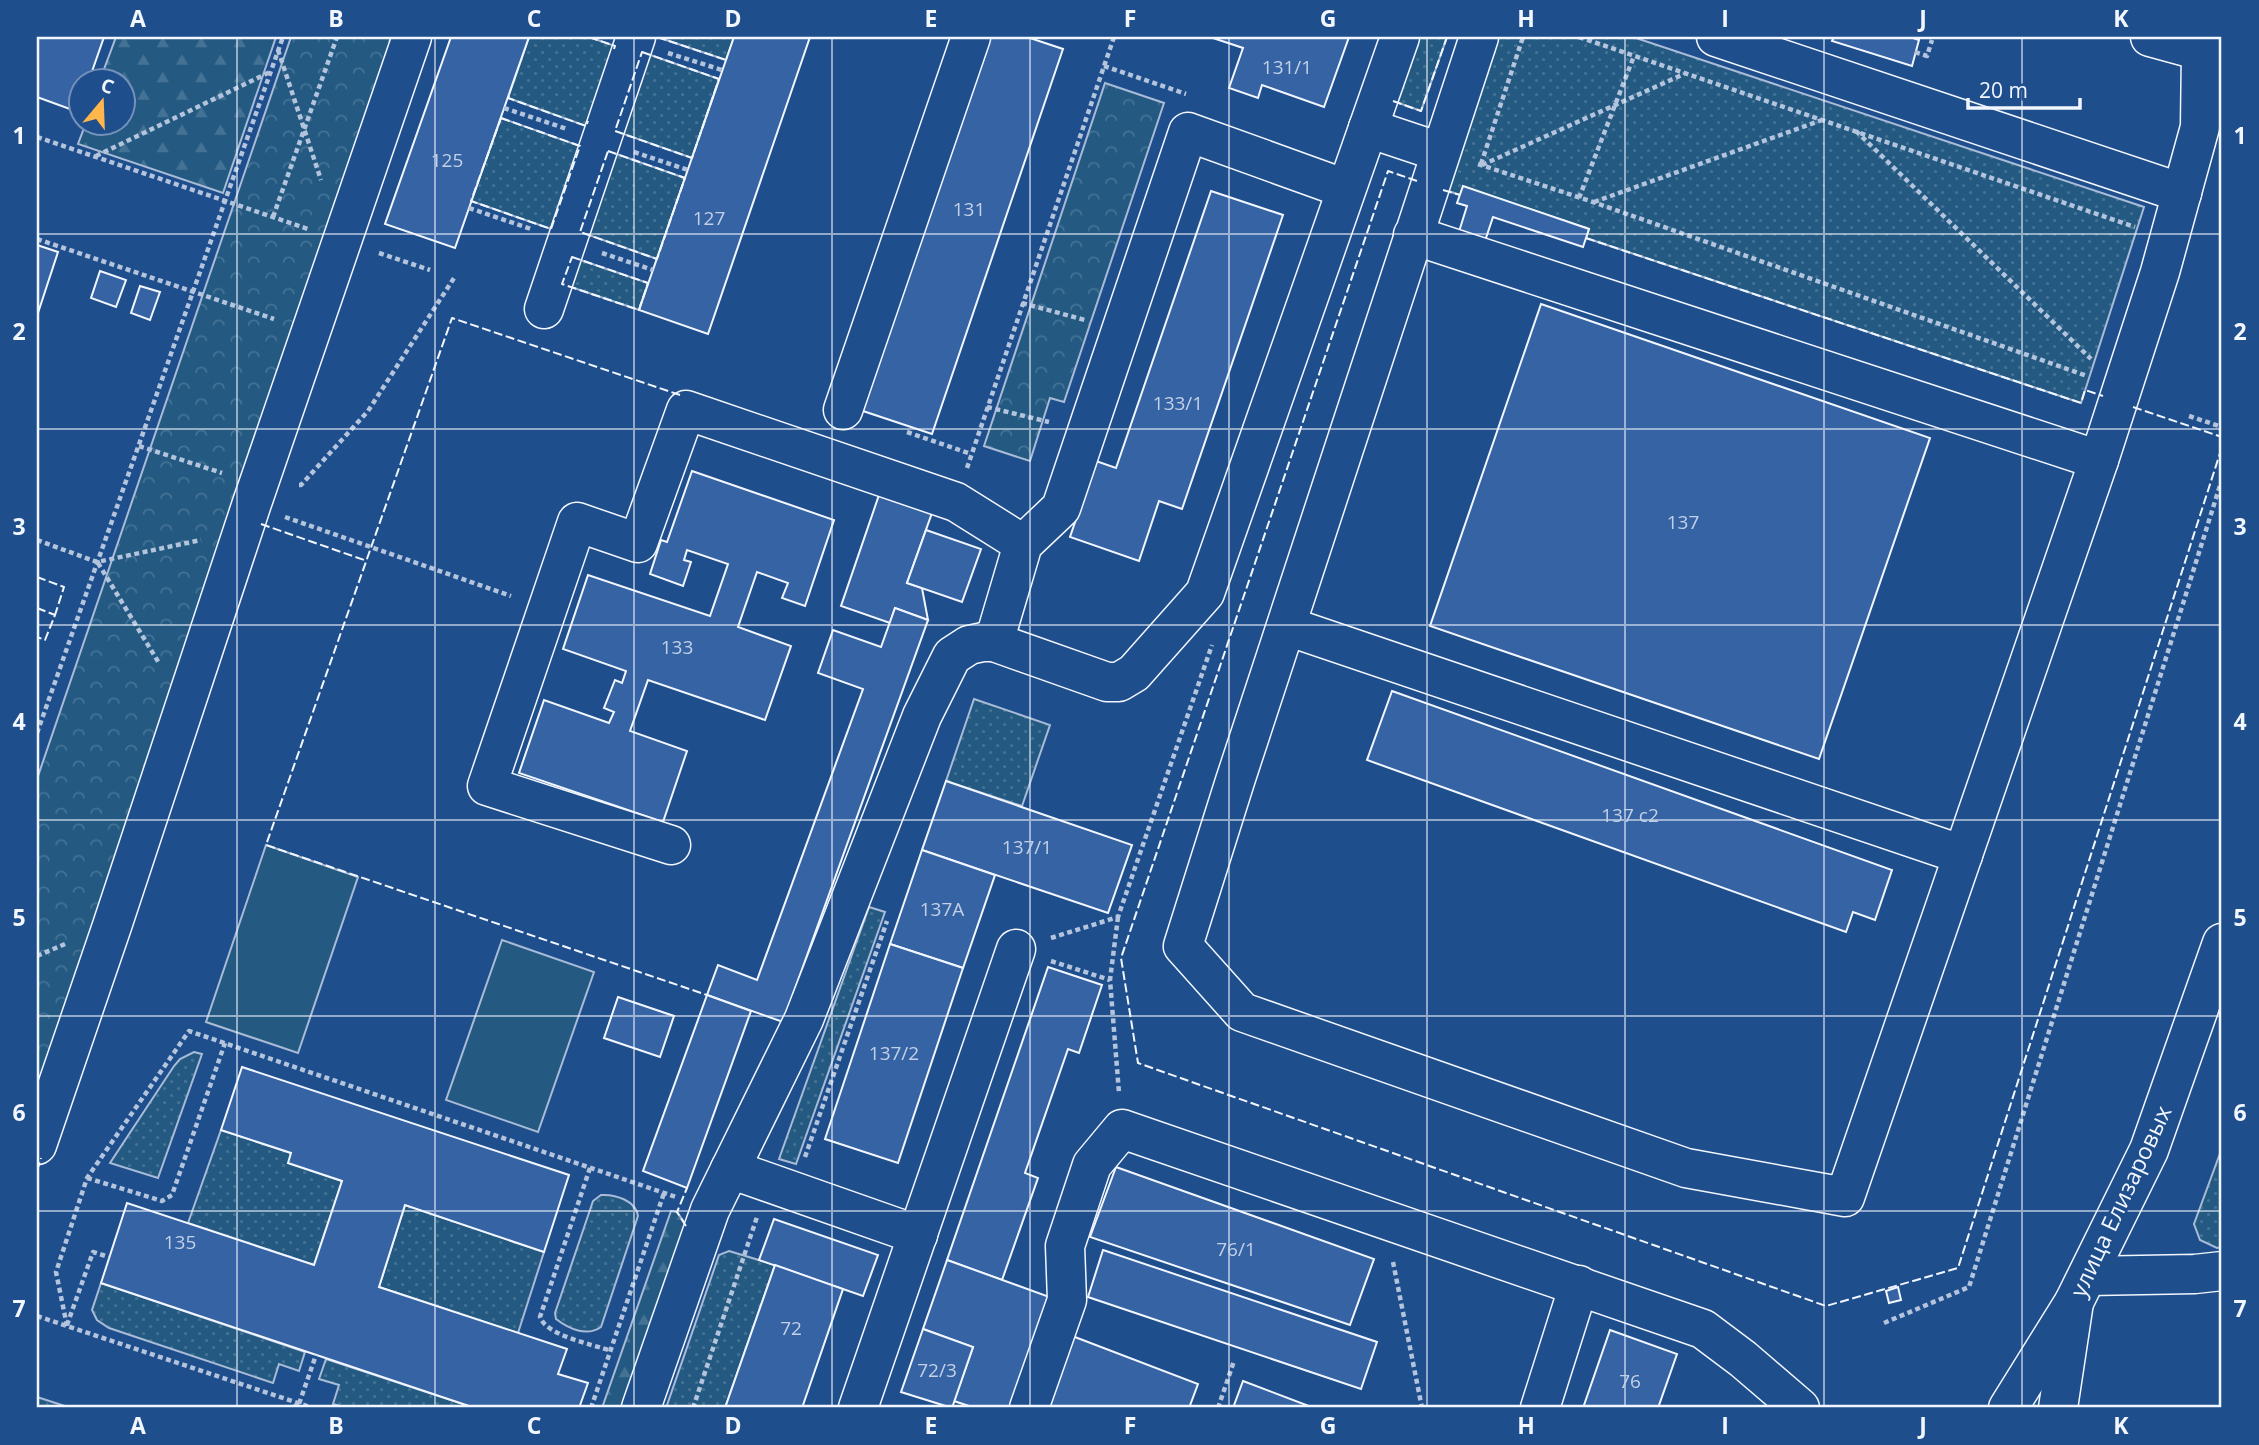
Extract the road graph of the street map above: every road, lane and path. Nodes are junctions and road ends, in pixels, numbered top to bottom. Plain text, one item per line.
1 (282, 37) edge
2 (337, 37) edge
3 (412, 37) edge
4 (636, 37) edge
5 (971, 37) edge
6 (1114, 37) edge
7 (1399, 37) edge
8 (1479, 37) edge
9 (1523, 37) edge
10 (1579, 37) edge
11 (1716, 37) edge
12 (2150, 37) edge
13 (1932, 40) dead end
14 (278, 50) junction
15 (1915, 52) dead end
16 (2215, 53) edge
17 (1634, 56) junction
18 (1104, 66) junction
19 (270, 72) junction
20 (1685, 74) junction
21 (1616, 104) junction
22 (1822, 120) junction
23 (1368, 128) junction
24 (303, 130) junction
25 (1855, 130) junction
26 (1188, 132) junction
27 (37, 137) edge
28 (1440, 152) junction
29 (95, 157) junction
30 (1481, 165) junction
31 (1346, 189) junction
32 (2182, 193) junction
33 (1579, 198) junction
34 (225, 201) junction
35 (1593, 202) junction
36 (273, 217) junction
37 (1413, 235) junction
38 (37, 239) edge
39 (2169, 239) junction
40 (342, 240) junction
41 (430, 270) dead end
42 (454, 278) dead end
43 (192, 292) junction
44 (1022, 303) junction
45 (544, 309) dead end
46 (1121, 329) junction
47 (311, 332) junction
48 (2122, 388) junction
49 (987, 407) junction
50 (843, 410) dead end
51 (2189, 415) dead end
52 (2222, 428) edge
53 (907, 432) dead end
54 (1087, 432) junction
55 (139, 446) junction
56 (2099, 460) junction
57 (2222, 479) edge
58 (250, 507) junction
59 (37, 541) edge
60 (1023, 544) junction
61 (97, 562) junction
62 (547, 609) junction
63 (1287, 626) junction
64 (994, 642) junction
65 (185, 705) junction
66 (1190, 709) dead end
67 (37, 733) edge
68 (671, 845) dead end
69 (1963, 855) junction
70 (1118, 918) junction
71 (2222, 943) edge
72 (1016, 949) junction
73 (1110, 980) junction
74 (225, 1043) junction
75 (1122, 1129) junction
76 (37, 1145) edge
77 (590, 1168) junction
78 (730, 1169) junction
79 (87, 1178) junction
80 (664, 1193) junction
81 (710, 1210) junction
82 (1385, 1219) junction
83 (918, 1235) junction
84 (744, 1255) dead end
85 (109, 1257) dead end
86 (2222, 1271) edge
87 (1579, 1285) junction
88 (2081, 1289) junction
89 (37, 1316) edge
90 (1884, 1322) dead end
91 (67, 1326) junction
92 (611, 1351) junction
93 (316, 1355) dead end
94 (1234, 1361) dead end
95 (1420, 1401) junction
96 (299, 1404) junction
97 (292, 1408) edge
98 (313, 1408) edge
99 (592, 1408) edge
100 (641, 1408) edge
101 (692, 1408) edge
102 (858, 1408) edge
103 (1029, 1408) edge
104 (1218, 1408) edge
105 (1416, 1408) edge
106 (1422, 1408) edge
107 (1540, 1408) edge
108 (1800, 1408) edge
109 (2008, 1408) edge
110 (2058, 1408) edge

1 - 14 path
2 - 24 path
3 - 40 street
4 - 45 street
5 - 50 street
6 - 18 path
7 - 23 street
8 - 28 street
9 - 30 path
10 - 17 path
11 - 32 street
12 - 16 street
13 - 15 path
14 - 19 path
14 - 24 path
16 - 32 street
17 - 20 path
17 - 21 path
18 - 26 path
18 - 44 path
19 - 29 path
19 - 34 path
20 - 21 path
20 - 22 path
21 - 30 path
21 - 33 path
22 - 25 path
22 - 35 path
23 - 28 street
23 - 31 street
24 - 36 path
24 - 40 path
25 - 39 path
25 - 48 path
26 - 31 street
26 - 46 street
27 - 29 path
28 - 37 street
29 - 34 path
30 - 33 path
31 - 64 street
32 - 39 street
33 - 35 path
34 - 36 path
34 - 43 path
35 - 48 path
36 - 40 path
37 - 56 street
37 - 63 street
38 - 43 path
39 - 48 street
40 - 41 path
40 - 47 street
42 - 58 path
43 - 47 path
43 - 55 path
44 - 46 path
44 - 49 path
46 - 54 street
47 - 58 street
48 - 56 street
49 - 53 path
49 - 54 path
51 - 52 path
54 - 60 street
55 - 58 path
55 - 61 path
56 - 69 street
57 - 90 path
58 - 61 path
58 - 62 path
58 - 65 street
59 - 61 path
60 - 62 street
60 - 64 street
61 - 65 path
61 - 67 path
62 - 68 street
63 - 69 street
63 - 69 street
64 - 78 street
65 - 76 street
66 - 70 path
70 - 72 path
70 - 73 path
71 - 88 street, улица Елизаровых
72 - 73 path
72 - 83 street
73 - 75 path
74 - 77 path
74 - 79 path
74 - 79 path
75 - 82 street
75 - 103 street
77 - 80 path
77 - 92 path
78 - 81 street
78 - 83 street
79 - 91 path
80 - 81 path
80 - 92 path
81 - 100 street
82 - 87 street
82 - 95 path
83 - 102 street
84 - 101 path
85 - 91 path
86 - 88 street
87 - 107 street
87 - 108 street
88 - 109 street, улица Елизаровых
88 - 110 street
89 - 91 path
91 - 96 path
92 - 99 path
93 - 96 path
94 - 104 path
95 - 105 path
95 - 106 path
96 - 97 path
96 - 98 path

